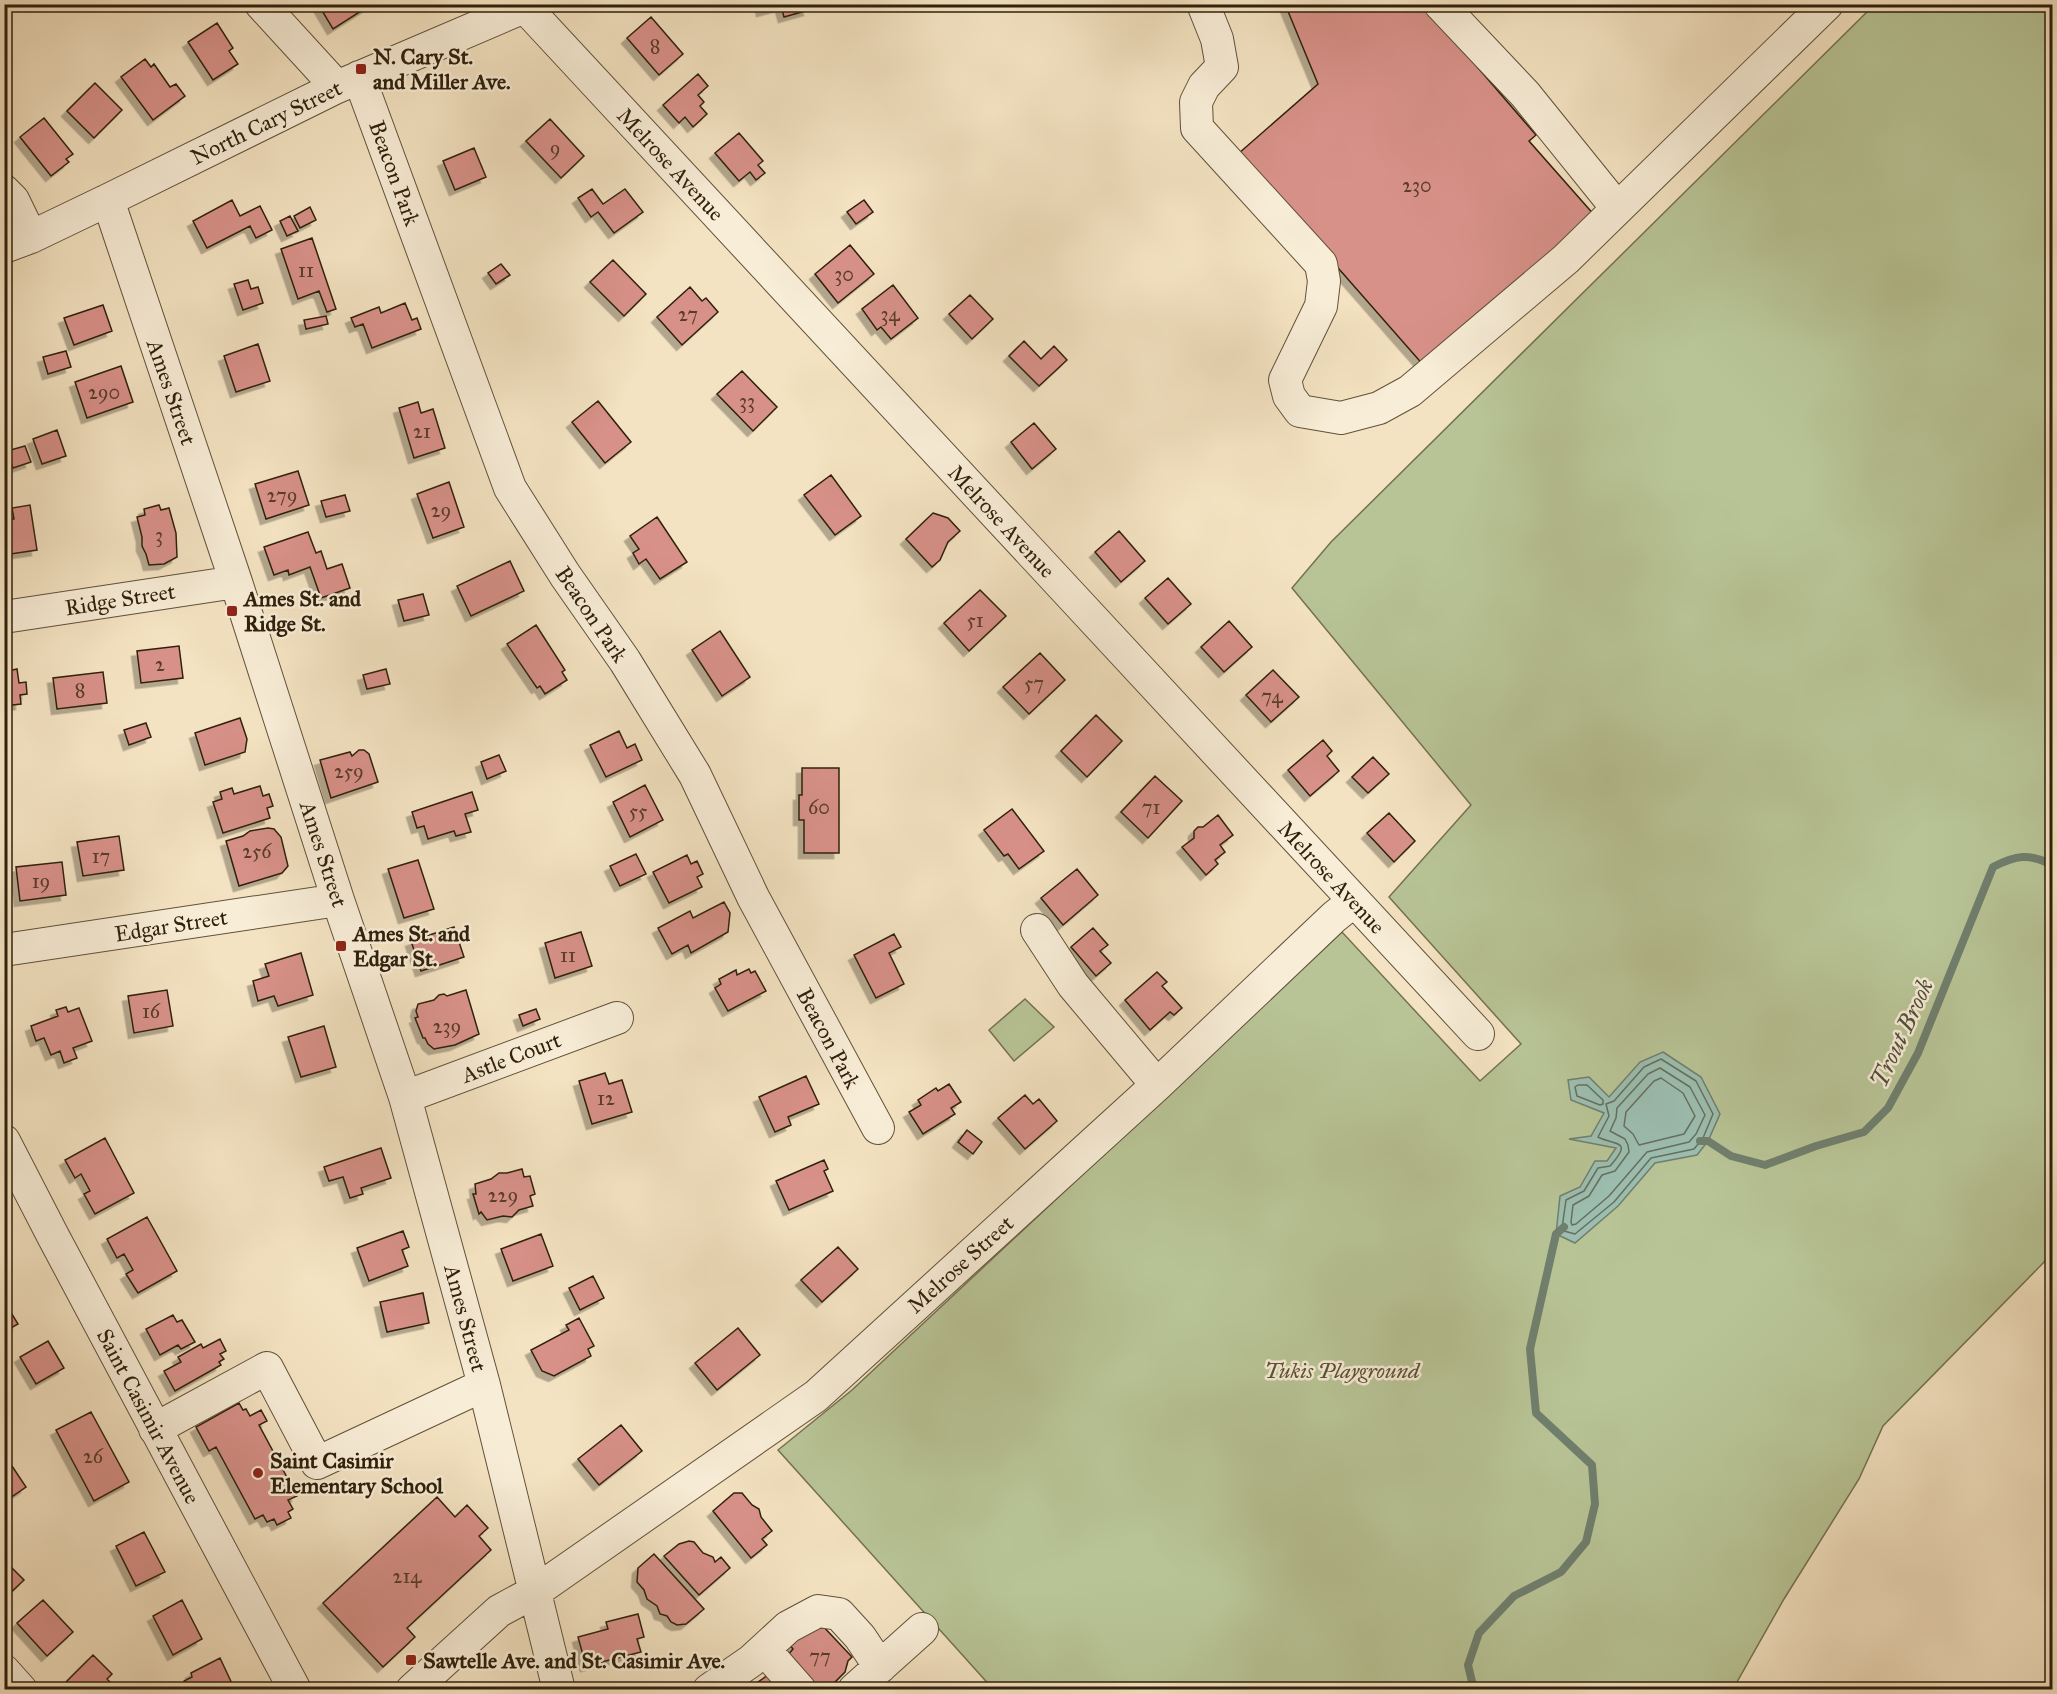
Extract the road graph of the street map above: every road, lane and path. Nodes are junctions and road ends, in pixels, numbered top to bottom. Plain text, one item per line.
1 (261, 4) edge
2 (1203, 4) edge
3 (1440, 4) edge
4 (1827, 4) edge
5 (528, 6) edge
6 (348, 82) junction
7 (4, 191) edge
8 (108, 200) junction
9 (1617, 208) junction
10 (18, 242) edge
11 (236, 582) junction
12 (4, 617) edge
13 (338, 900) junction
14 (1354, 901) junction
15 (1037, 930) dead end
16 (4, 950) edge
17 (617, 1018) dead end
18 (1478, 1034) dead end
19 (1157, 1085) junction
20 (405, 1097) junction
21 (878, 1128) dead end
22 (4, 1141) edge
23 (484, 1385) junction
24 (155, 1429) junction
25 (536, 1591) junction
26 (922, 1629) dead end
27 (764, 1649) junction
28 (880, 1667) junction
29 (4, 1671) edge
30 (21, 1689) edge
31 (295, 1689) edge
32 (412, 1689) edge
33 (559, 1689) edge
34 (709, 1689) edge
35 (800, 1689) edge
36 (854, 1689) edge

1 - 6 street
2 - 9 street
3 - 9 street
4 - 9 street
5 - 6 street, North Cary Street
5 - 14 street, Melrose Avenue
6 - 8 street, North Cary Street
6 - 21 street, Beacon Park
7 - 10 street
8 - 10 street, North Cary Street
8 - 11 street, Ames Street
11 - 12 street, Ridge Street
11 - 13 street, Ames Street
13 - 16 street, Edgar Street
13 - 20 street, Ames Street
14 - 18 street, Melrose Avenue
14 - 19 street, Melrose Street
15 - 19 street
17 - 20 street, Astle Court
19 - 25 street, Melrose Street
20 - 23 street, Ames Street
22 - 24 street, Saint Casimir Avenue
23 - 24 street
23 - 25 street, Ames Street
24 - 31 street, Saint Casimir Avenue
25 - 32 street, Melrose Street
25 - 33 street, Ames Street
26 - 28 street
27 - 28 street
27 - 34 street
27 - 35 street
28 - 36 street
29 - 30 street

